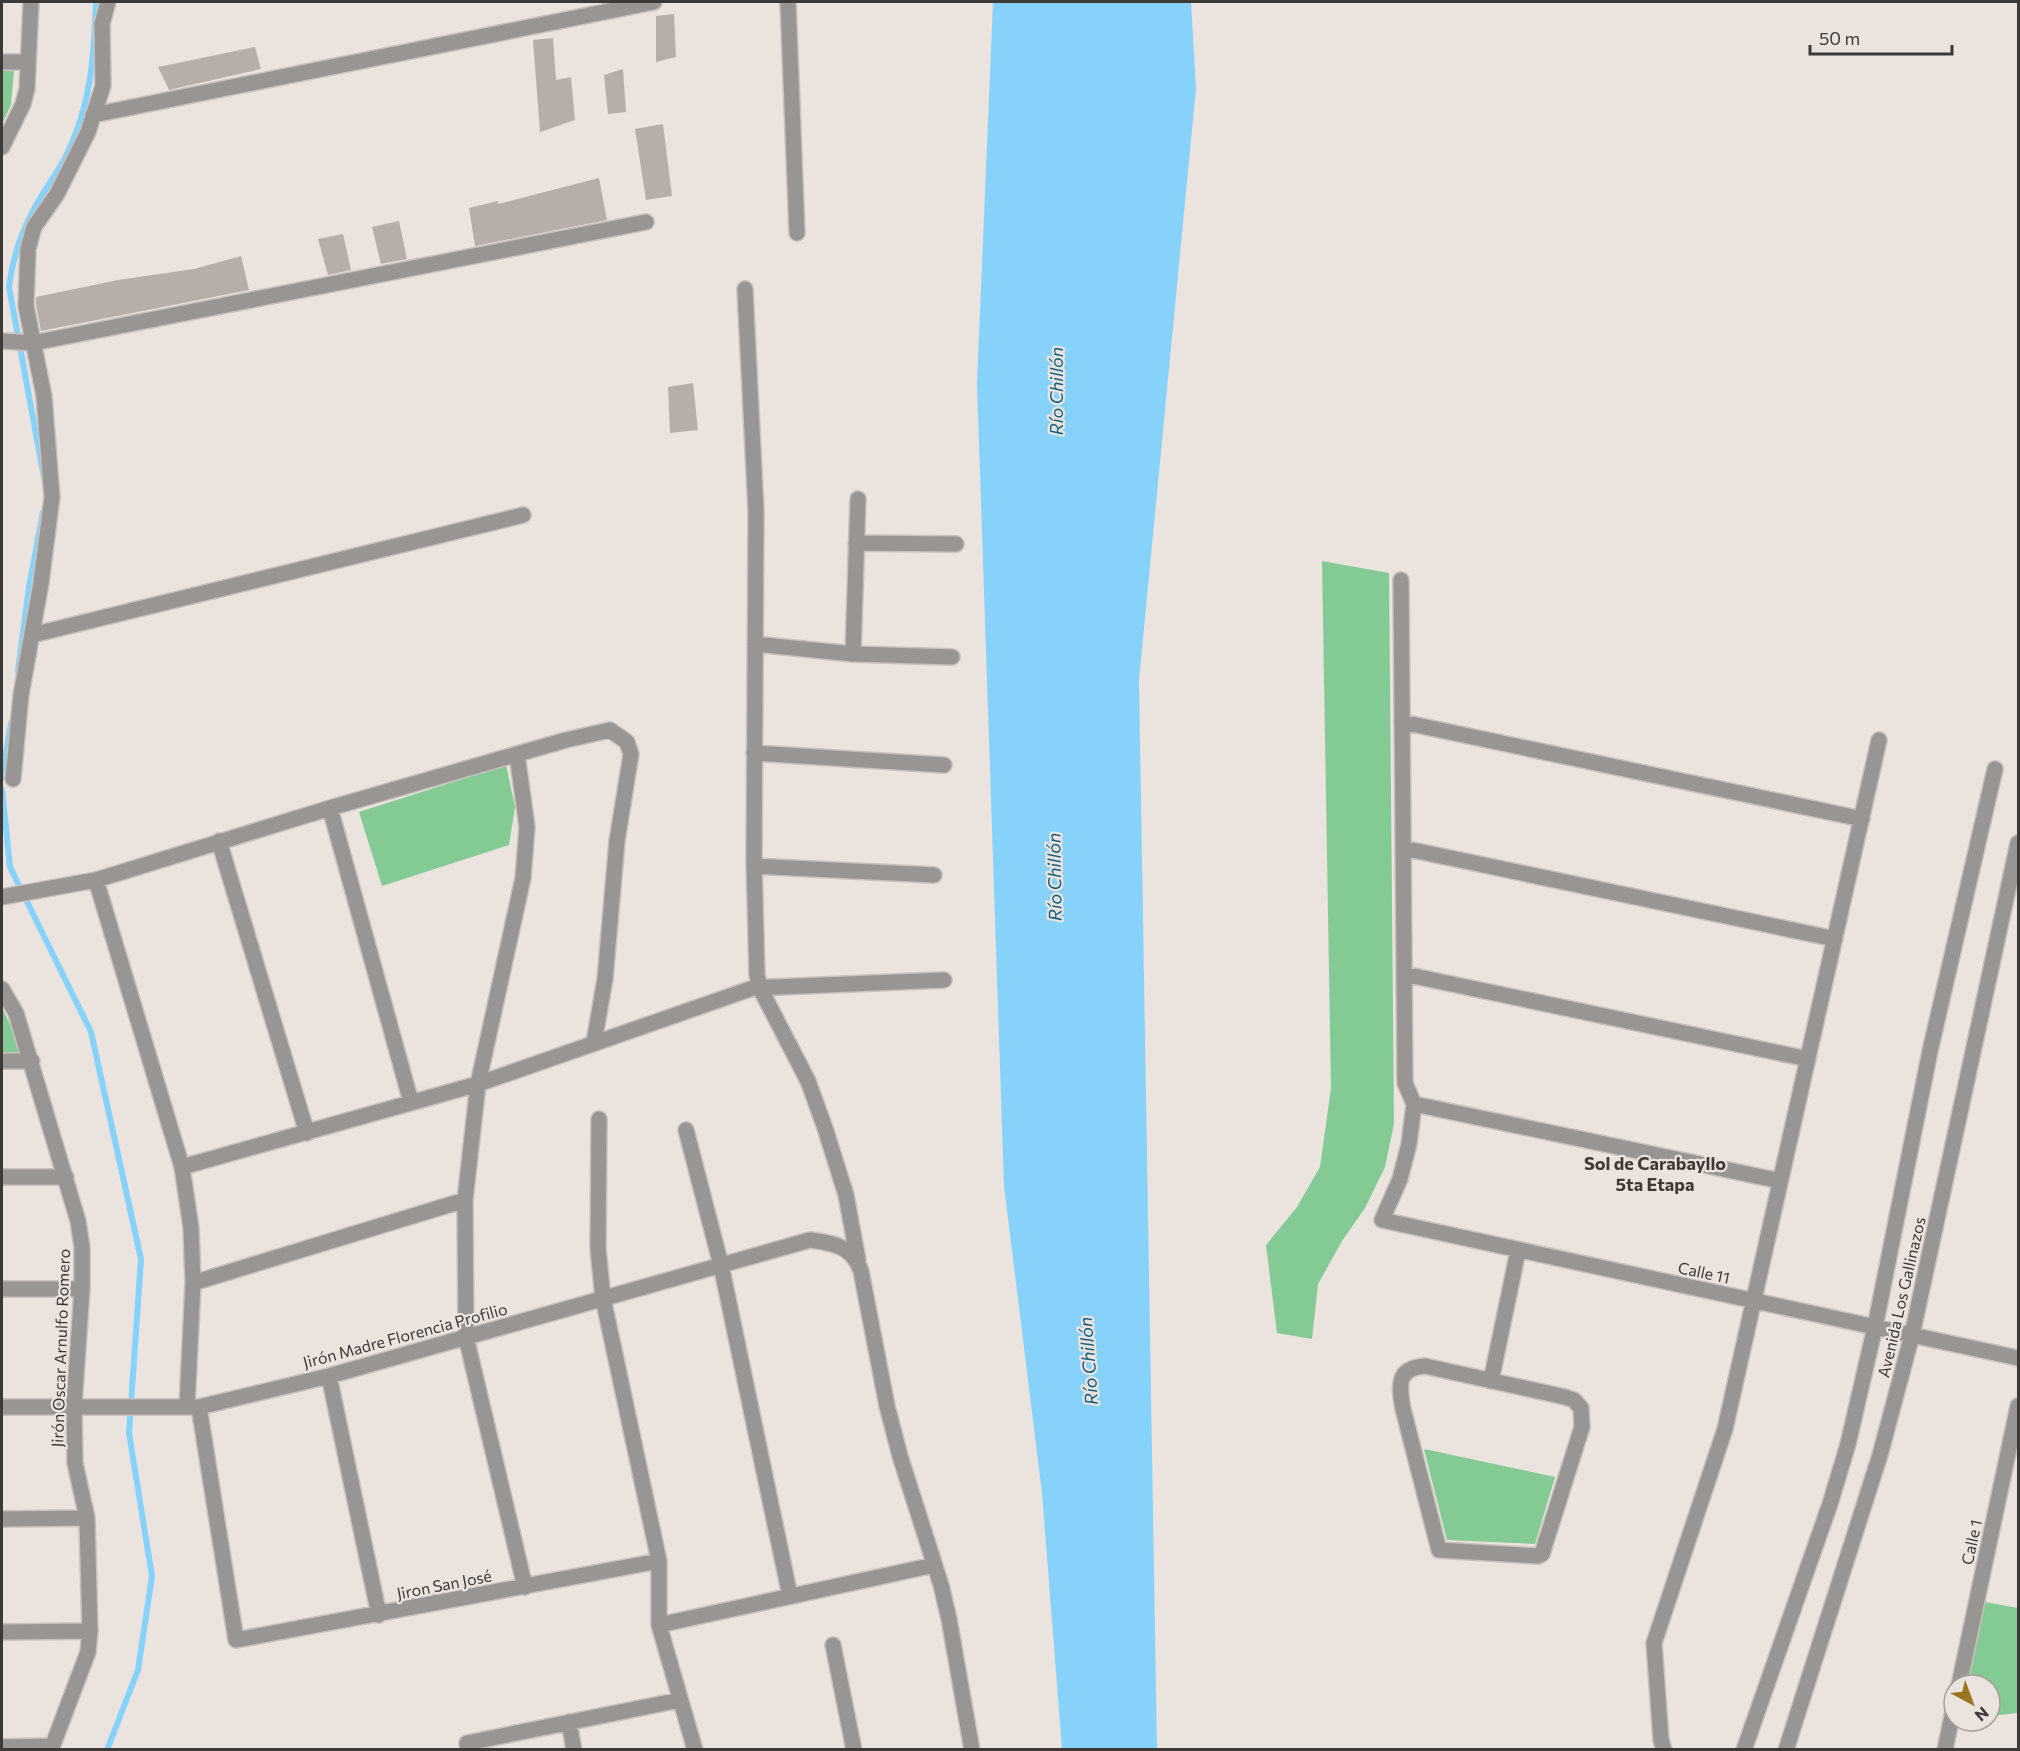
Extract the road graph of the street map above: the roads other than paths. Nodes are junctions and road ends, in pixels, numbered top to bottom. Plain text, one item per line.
1 (31, 2) edge
2 (108, 2) edge
3 (654, 2) edge
4 (788, 2) edge
5 (2, 62) edge
6 (28, 62) junction
7 (93, 115) junction
8 (2, 147) edge
9 (646, 222) dead end
10 (796, 233) dead end
11 (745, 289) dead end
12 (2, 341) edge
13 (33, 343) junction
14 (858, 499) dead end
15 (523, 515) dead end
16 (856, 543) junction
17 (956, 544) dead end
18 (1401, 580) dead end
19 (32, 635) junction
20 (755, 644) junction
21 (853, 654) junction
22 (952, 657) dead end
23 (1402, 722) junction
24 (1880, 740) dead end
25 (754, 753) junction
26 (517, 754) junction
27 (944, 765) dead end
28 (1995, 770) dead end
29 (13, 779) dead end
30 (330, 808) junction
31 (1862, 819) junction
32 (219, 841) junction
33 (2019, 843) edge
34 (1403, 848) junction
35 (754, 866) junction
36 (934, 875) dead end
37 (96, 880) junction
38 (2, 897) edge
39 (1835, 939) junction
40 (1404, 974) junction
41 (944, 980) dead end
42 (760, 988) junction
43 (2, 989) edge
44 (594, 1042) junction
45 (1808, 1059) junction
46 (2, 1061) edge
47 (32, 1061) junction
48 (478, 1084) junction
49 (411, 1102) junction
50 (1414, 1104) junction
51 (599, 1119) dead end
52 (686, 1130) dead end
53 (307, 1133) junction
54 (182, 1167) junction
55 (2, 1177) edge
56 (66, 1177) junction
57 (1780, 1181) junction
58 (465, 1200) junction
59 (1518, 1251) junction
60 (858, 1263) junction
61 (722, 1265) junction
62 (193, 1283) junction
63 (2, 1289) edge
64 (82, 1289) junction
65 (603, 1298) junction
66 (1754, 1301) junction
67 (1875, 1327) junction
68 (1912, 1335) junction
69 (466, 1337) junction
70 (2019, 1358) edge
71 (329, 1376) junction
72 (1491, 1381) junction
73 (74, 1406) junction
74 (193, 1406) junction
75 (2018, 1406) edge
76 (2, 1407) edge
77 (87, 1518) junction
78 (2, 1519) edge
79 (659, 1561) junction
80 (934, 1565) junction
81 (525, 1587) junction
82 (790, 1596) junction
83 (380, 1615) junction
84 (659, 1625) junction
85 (90, 1631) junction
86 (2, 1632) edge
87 (833, 1645) dead end
88 (1962, 1673) edge
89 (680, 1700) junction
90 (569, 1722) junction
91 (1948, 1733) edge
92 (2, 1747) edge
93 (52, 1748) edge
94 (468, 1749) edge
95 (574, 1749) edge
96 (694, 1749) edge
97 (854, 1749) edge
98 (972, 1749) edge
99 (1664, 1749) edge
100 (1744, 1749) edge
101 (1786, 1749) edge
102 (1945, 1749) edge

1 - 6 street
2 - 7 street
3 - 7 street
4 - 10 street
5 - 6 street
6 - 8 street
7 - 13 street
9 - 13 street
11 - 20 street
12 - 13 street
13 - 19 street
14 - 16 street
15 - 19 street
16 - 17 street
16 - 21 street
18 - 23 street
19 - 29 street
20 - 21 street
20 - 25 street
21 - 22 street
23 - 31 street
23 - 34 street
24 - 31 street
25 - 27 street
25 - 35 street
26 - 30 street
26 - 44 street
26 - 48 street
28 - 67 street
30 - 32 street
30 - 49 street
31 - 39 street
32 - 37 street
32 - 53 street
33 - 68 street, Avenida Los Gallinazos
34 - 39 street
34 - 40 street
35 - 36 street
35 - 42 street
37 - 38 street
37 - 54 street
39 - 45 street
40 - 45 street
40 - 50 street
41 - 42 street
42 - 44 street
42 - 60 street
43 - 47 street, Jirón Oscar Arnulfo Romero
44 - 48 street
45 - 57 street
46 - 47 street
47 - 56 street, Jirón Oscar Arnulfo Romero
48 - 49 street
48 - 58 street
49 - 53 street
50 - 57 street
50 - 59 street, Calle 11
51 - 65 street
52 - 61 street
53 - 54 street
54 - 62 street
55 - 56 street
56 - 64 street, Jirón Oscar Arnulfo Romero
57 - 66 street
58 - 62 street
58 - 69 street
59 - 66 street, Calle 11
59 - 72 street
60 - 61 street, Jirón Madre Florencia Profilio
60 - 80 street
61 - 65 street, Jirón Madre Florencia Profilio
61 - 82 street
62 - 74 street
63 - 64 street
64 - 73 street, Jirón Oscar Arnulfo Romero
65 - 69 street, Jirón Madre Florencia Profilio
65 - 79 street
66 - 67 street, Calle 11
66 - 99 street
67 - 68 street, Calle 11
67 - 100 street
68 - 70 street, Calle 11
68 - 101 street, Avenida Los Gallinazos
69 - 71 street, Jirón Madre Florencia Profilio
69 - 81 street
71 - 74 street, Jirón Madre Florencia Profilio
71 - 83 street
72 - 72 street
73 - 74 street, Jirón Madre Florencia Profilio
73 - 76 street, Jirón Madre Florencia Profilio
73 - 77 street, Jirón Oscar Arnulfo Romero
74 - 83 street, Jiron San José
75 - 88 street, Calle 1
77 - 78 street
77 - 85 street, Jirón Oscar Arnulfo Romero
79 - 81 street, Jiron San José
79 - 84 street
80 - 82 street
80 - 98 street
81 - 83 street, Jiron San José
82 - 84 street
84 - 89 street
85 - 86 street
85 - 93 street, Jirón Oscar Arnulfo Romero
87 - 97 street
89 - 90 street
89 - 96 street
90 - 94 street
90 - 95 street
91 - 102 street
92 - 93 street

